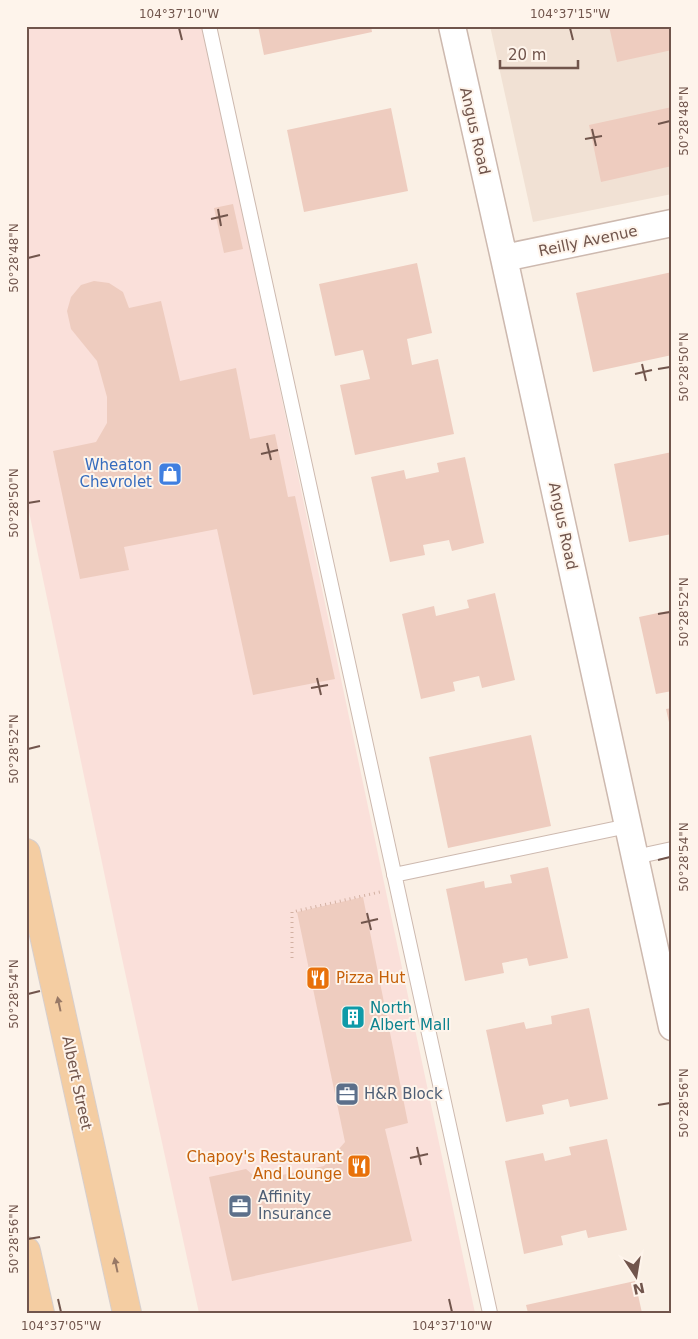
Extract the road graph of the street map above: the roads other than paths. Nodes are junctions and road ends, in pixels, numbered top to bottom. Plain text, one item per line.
1 (209, 26) edge
2 (452, 26) edge
3 (672, 224) edge
4 (504, 258) junction
5 (628, 826) junction
6 (672, 849) edge
7 (26, 853) edge
8 (635, 857) junction
9 (396, 882) junction
10 (672, 1027) edge
11 (26, 1251) edge
12 (40, 1313) edge
13 (127, 1313) edge
14 (490, 1313) edge

1 - 9 lane
2 - 4 street, Angus Road
3 - 4 street, Reilly Avenue
4 - 5 street, Angus Road
5 - 8 street, Angus Road
5 - 9 lane
6 - 8 lane
13 -> 7 main road, Albert Street
8 - 10 street, Angus Road
9 - 14 lane
11 - 12 main road

